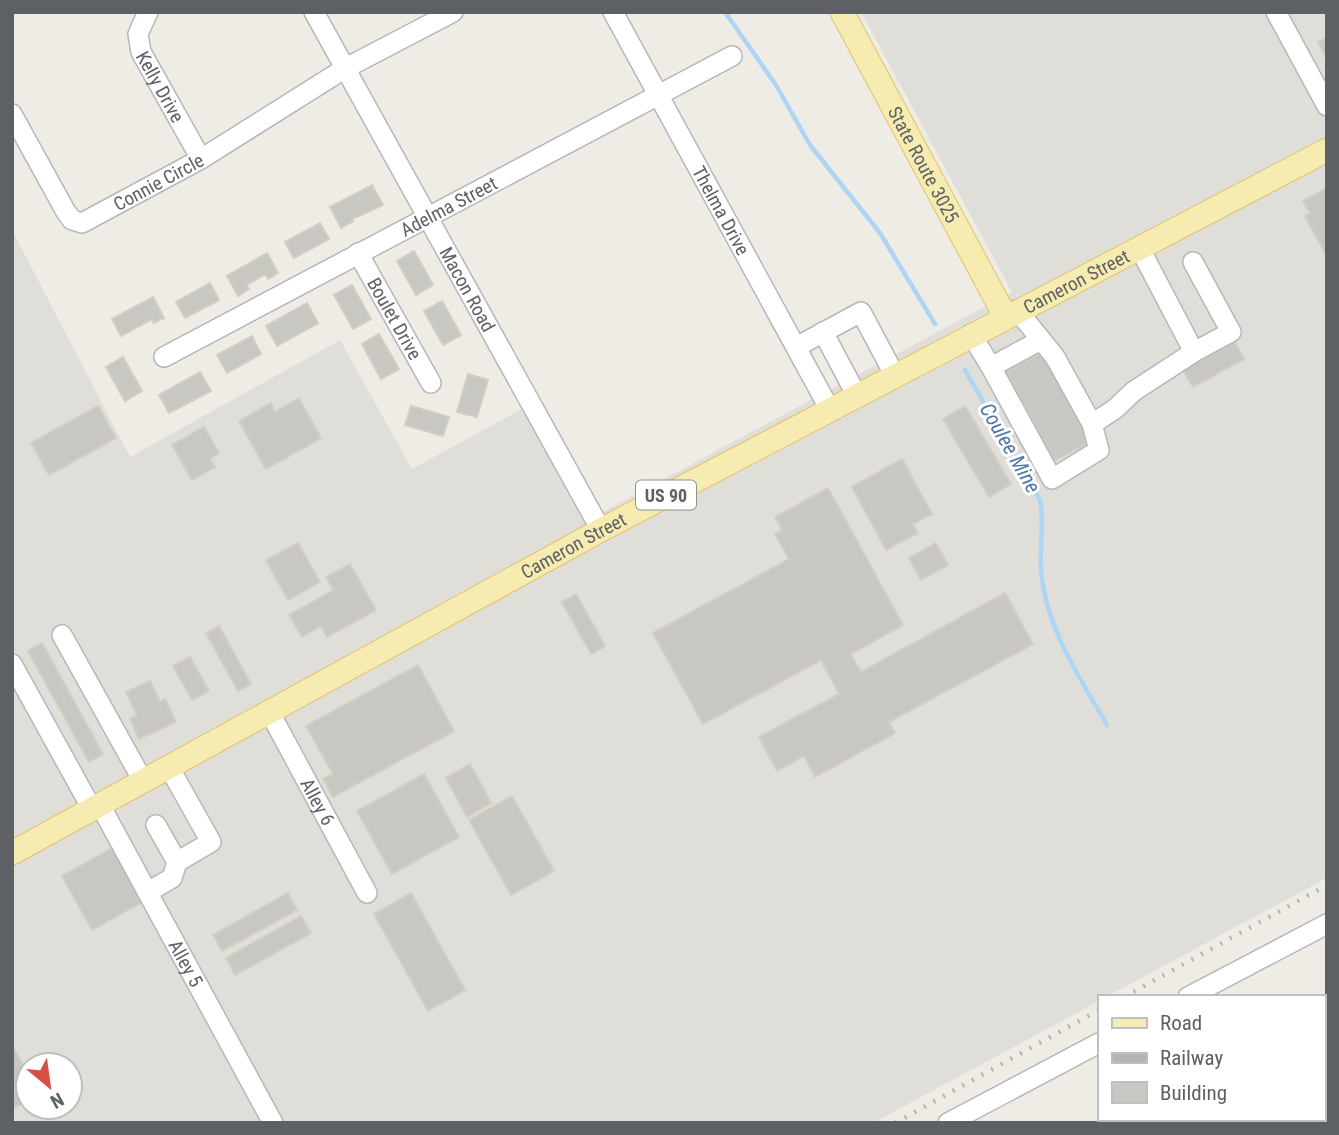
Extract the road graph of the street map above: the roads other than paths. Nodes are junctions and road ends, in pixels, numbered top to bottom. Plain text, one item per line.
1 (148, 12) edge
2 (314, 12) edge
3 (453, 12) edge
4 (613, 12) edge
5 (842, 12) edge
6 (1276, 12) edge
7 (732, 56) dead end
8 (344, 69) junction
9 (659, 96) junction
10 (1327, 106) edge
11 (12, 114) edge
12 (1327, 150) edge
13 (201, 159) junction
14 (427, 217) junction
15 (1139, 247) junction
16 (358, 253) junction
17 (1193, 262) dead end
18 (1011, 313) junction
19 (823, 332) junction
20 (971, 334) junction
21 (1041, 340) junction
22 (796, 346) junction
23 (1194, 352) junction
24 (164, 357) dead end
25 (991, 367) junction
26 (894, 374) junction
27 (431, 383) dead end
28 (856, 394) junction
29 (829, 408) junction
30 (1092, 424) junction
31 (601, 530) junction
32 (62, 635) dead end
33 (12, 664) edge
34 (269, 711) junction
35 (169, 768) junction
36 (143, 781) junction
37 (96, 807) junction
38 (156, 824) dead end
39 (12, 853) edge
40 (177, 862) junction
41 (148, 892) junction
42 (367, 893) dead end
43 (1327, 924) edge
44 (1192, 995) edge
45 (1098, 1044) edge
46 (274, 1123) edge
47 (948, 1123) edge

1 - 13 street, Kelly Drive
2 - 8 street, Macon Road
3 - 8 street, Connie Circle
4 - 9 street, Thelma Drive
5 - 18 main road, State Route 3025
6 - 10 street
7 - 9 street, Adelma Street
8 - 13 street, Connie Circle
8 - 14 street, Macon Road
9 - 14 street, Adelma Street
9 - 22 street, Thelma Drive
11 - 13 street, Connie Circle
12 - 15 main road, Cameron Street / US 90
14 - 16 street, Adelma Street
14 - 31 street, Macon Road
15 - 18 main road, Cameron Street / US 90
15 - 23 street
16 - 24 street, Adelma Street
16 - 27 street, Boulet Drive
17 - 23 street
18 - 20 main road, Cameron Street / US 90
18 - 21 street
19 - 22 street
19 - 26 street
19 - 28 street
20 - 25 street
20 - 26 main road, Cameron Street / US 90
21 - 25 street
21 - 30 street
22 - 29 street, Thelma Drive
23 - 30 street
25 - 30 street
26 - 28 main road, Cameron Street / US 90
28 - 29 main road, Cameron Street / US 90
29 - 31 main road, Cameron Street / US 90
31 - 34 main road, Cameron Street / US 90
32 - 36 street
33 - 37 street, Alley 5
34 - 35 main road, Cameron Street / US 90
34 - 42 street, Alley 6
35 - 36 main road, Cameron Street / US 90
35 - 40 street
36 - 37 main road, Cameron Street / US 90
37 - 39 main road, Cameron Street / US 90
37 - 41 street, Alley 5
38 - 40 street
40 - 41 street
41 - 46 street, Alley 5
43 - 44 street
45 - 47 street

